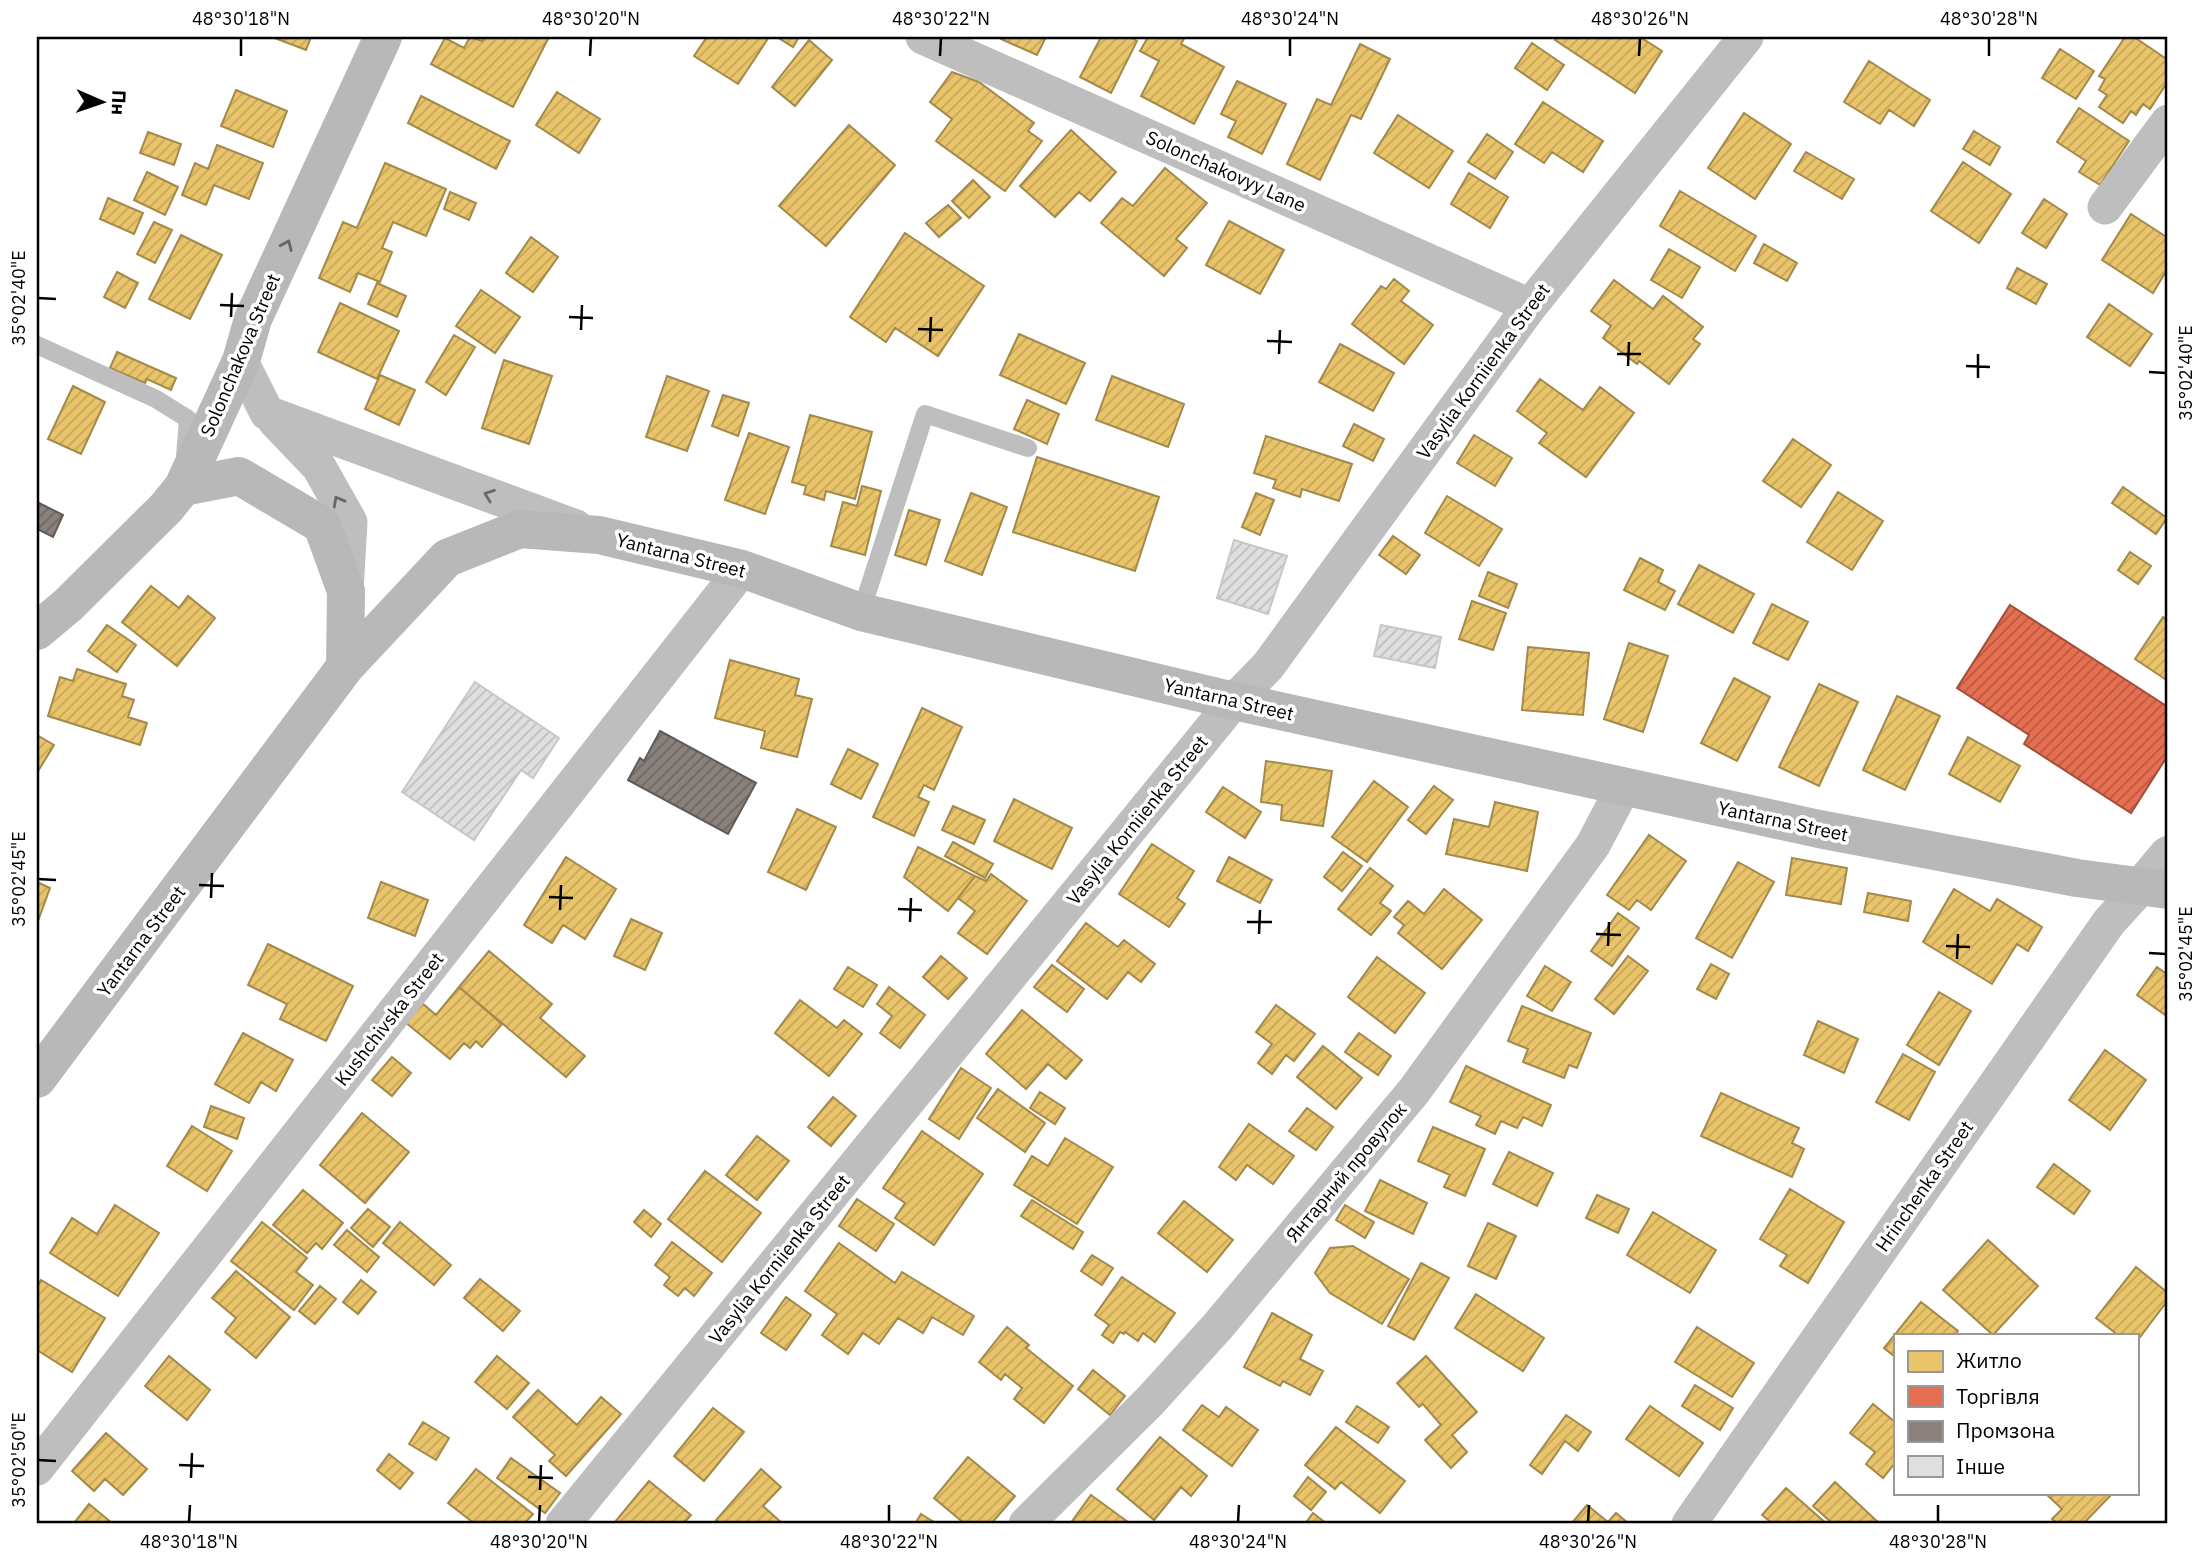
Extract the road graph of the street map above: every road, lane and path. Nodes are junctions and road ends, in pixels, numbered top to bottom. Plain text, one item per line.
1 (383, 37) edge
2 (923, 37) edge
3 (1746, 37) edge
4 (2168, 122) edge
5 (2105, 207) dead end
6 (1530, 306) junction
7 (37, 345) edge
8 (241, 360) junction
9 (267, 413) junction
10 (1028, 448) dead end
11 (183, 487) junction
12 (599, 535) junction
13 (742, 569) junction
14 (346, 591) junction
15 (861, 612) junction
16 (37, 631) edge
17 (345, 667) junction
18 (1234, 701) junction
19 (1624, 786) junction
20 (2168, 855) edge
21 (2155, 888) edge
22 (37, 1079) edge
23 (37, 1468) edge
24 (564, 1524) edge
25 (1026, 1524) edge
26 (1689, 1524) edge

8 -> 1 main road, Solonchakova Street
2 - 6 street, Solonchakovyy Lane
3 - 6 street, Vasylia Korniienka Street
4 - 5 street
6 - 18 street, Vasylia Korniienka Street
7 - 11 lane
8 - 9 street
8 - 11 main road, Solonchakova Street
12 -> 9 street
14 -> 9 street
10 - 15 lane
11 - 14 main road
11 - 16 main road, Solonchakova Street
12 - 13 main road, Yantarna Street
12 - 17 main road, Yantarna Street
13 - 15 main road, Yantarna Street
13 - 23 street, Kushchivska Street
14 - 17 main road
15 - 18 main road, Yantarna Street
17 - 22 main road, Yantarna Street
18 - 19 main road, Yantarna Street
18 - 24 street, Vasylia Korniienka Street
19 - 21 main road, Yantarna Street
19 - 25 street, Янтарний провулок
20 - 21 street, Hrinchenka Street
21 - 26 street, Hrinchenka Street

